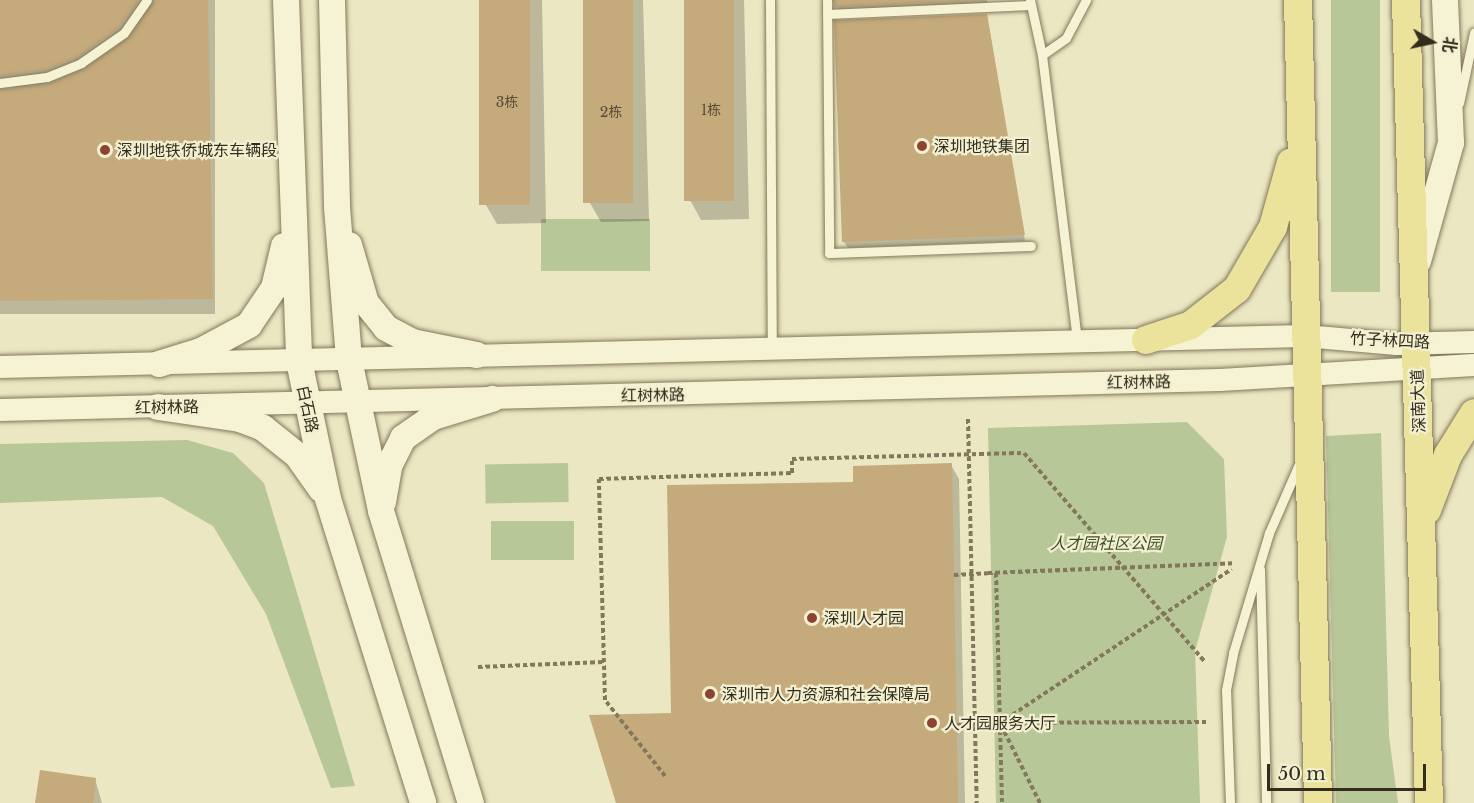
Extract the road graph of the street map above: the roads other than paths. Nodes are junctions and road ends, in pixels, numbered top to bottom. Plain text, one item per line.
1 (147, 0) edge
2 (286, 0) edge
3 (332, 0) edge
4 (770, 0) edge
5 (827, 0) edge
6 (1086, 0) edge
7 (1298, 0) edge
8 (1406, 0) edge
9 (1445, 0) edge
10 (1031, 2) edge
11 (827, 14) junction
12 (1474, 33) edge
13 (1042, 55) junction
14 (1300, 74) junction
15 (0, 83) edge
16 (1451, 143) junction
17 (292, 205) junction
18 (337, 207) junction
19 (1031, 246) dead end
20 (1413, 278) junction
21 (1305, 336) junction
22 (1146, 340) junction
23 (1077, 341) junction
24 (1474, 342) edge
25 (771, 348) junction
26 (477, 355) junction
27 (1416, 356) junction
28 (349, 360) junction
29 (299, 361) junction
30 (159, 364) junction
31 (1474, 365) edge
32 (0, 367) edge
33 (1306, 375) junction
34 (492, 399) junction
35 (357, 404) junction
36 (307, 405) junction
37 (158, 407) junction
38 (0, 411) edge
39 (1474, 413) edge
40 (1308, 446) junction
41 (328, 499) junction
42 (381, 511) junction
43 (1422, 526) junction
44 (1260, 561) junction
45 (1317, 748) junction
46 (423, 803) edge
47 (471, 803) edge
48 (1230, 803) edge
49 (1266, 803) edge
50 (1307, 803) edge
51 (1318, 803) edge
52 (1429, 803) edge

1 - 15 lane
2 - 17 main road, 白石路
3 - 18 main road
4 - 25 lane
5 - 11 lane
6 - 13 lane
7 - 14 main road
8 - 20 main road, 深南大道
9 - 16 main road
10 - 11 lane
10 - 13 lane
11 - 19 lane
12 - 16 lane
13 - 23 lane
14 - 21 main road
14 - 22 main road
16 - 20 main road
17 - 29 main road, 白石路
17 - 30 main road
18 - 26 main road
18 - 28 main road
20 - 27 main road, 深南大道
21 - 22 street
21 - 27 street, 竹子林四路
21 - 33 main road
22 - 23 street
23 - 25 street
24 - 27 street, 竹子林四路
25 - 26 street
26 - 28 street
27 - 31 street, 竹子林四路
27 - 33 street, 竹子林四路
27 - 43 main road, 深南大道
28 - 29 street
28 - 35 main road
29 - 30 street
29 - 36 main road, 白石路
30 - 32 street
33 - 34 street, 红树林路
33 - 40 main road
34 - 35 street, 红树林路
34 - 42 main road
35 - 36 street, 红树林路
35 - 42 main road
36 - 37 street, 红树林路
36 - 41 main road, 白石路
37 - 38 street, 红树林路
37 - 41 main road
39 - 43 main road
40 - 44 lane
40 - 45 main road
41 - 46 main road, 白石路
42 - 47 main road
43 - 52 main road, 深南大道
44 - 48 lane
44 - 49 lane
45 - 50 main road
45 - 51 main road

